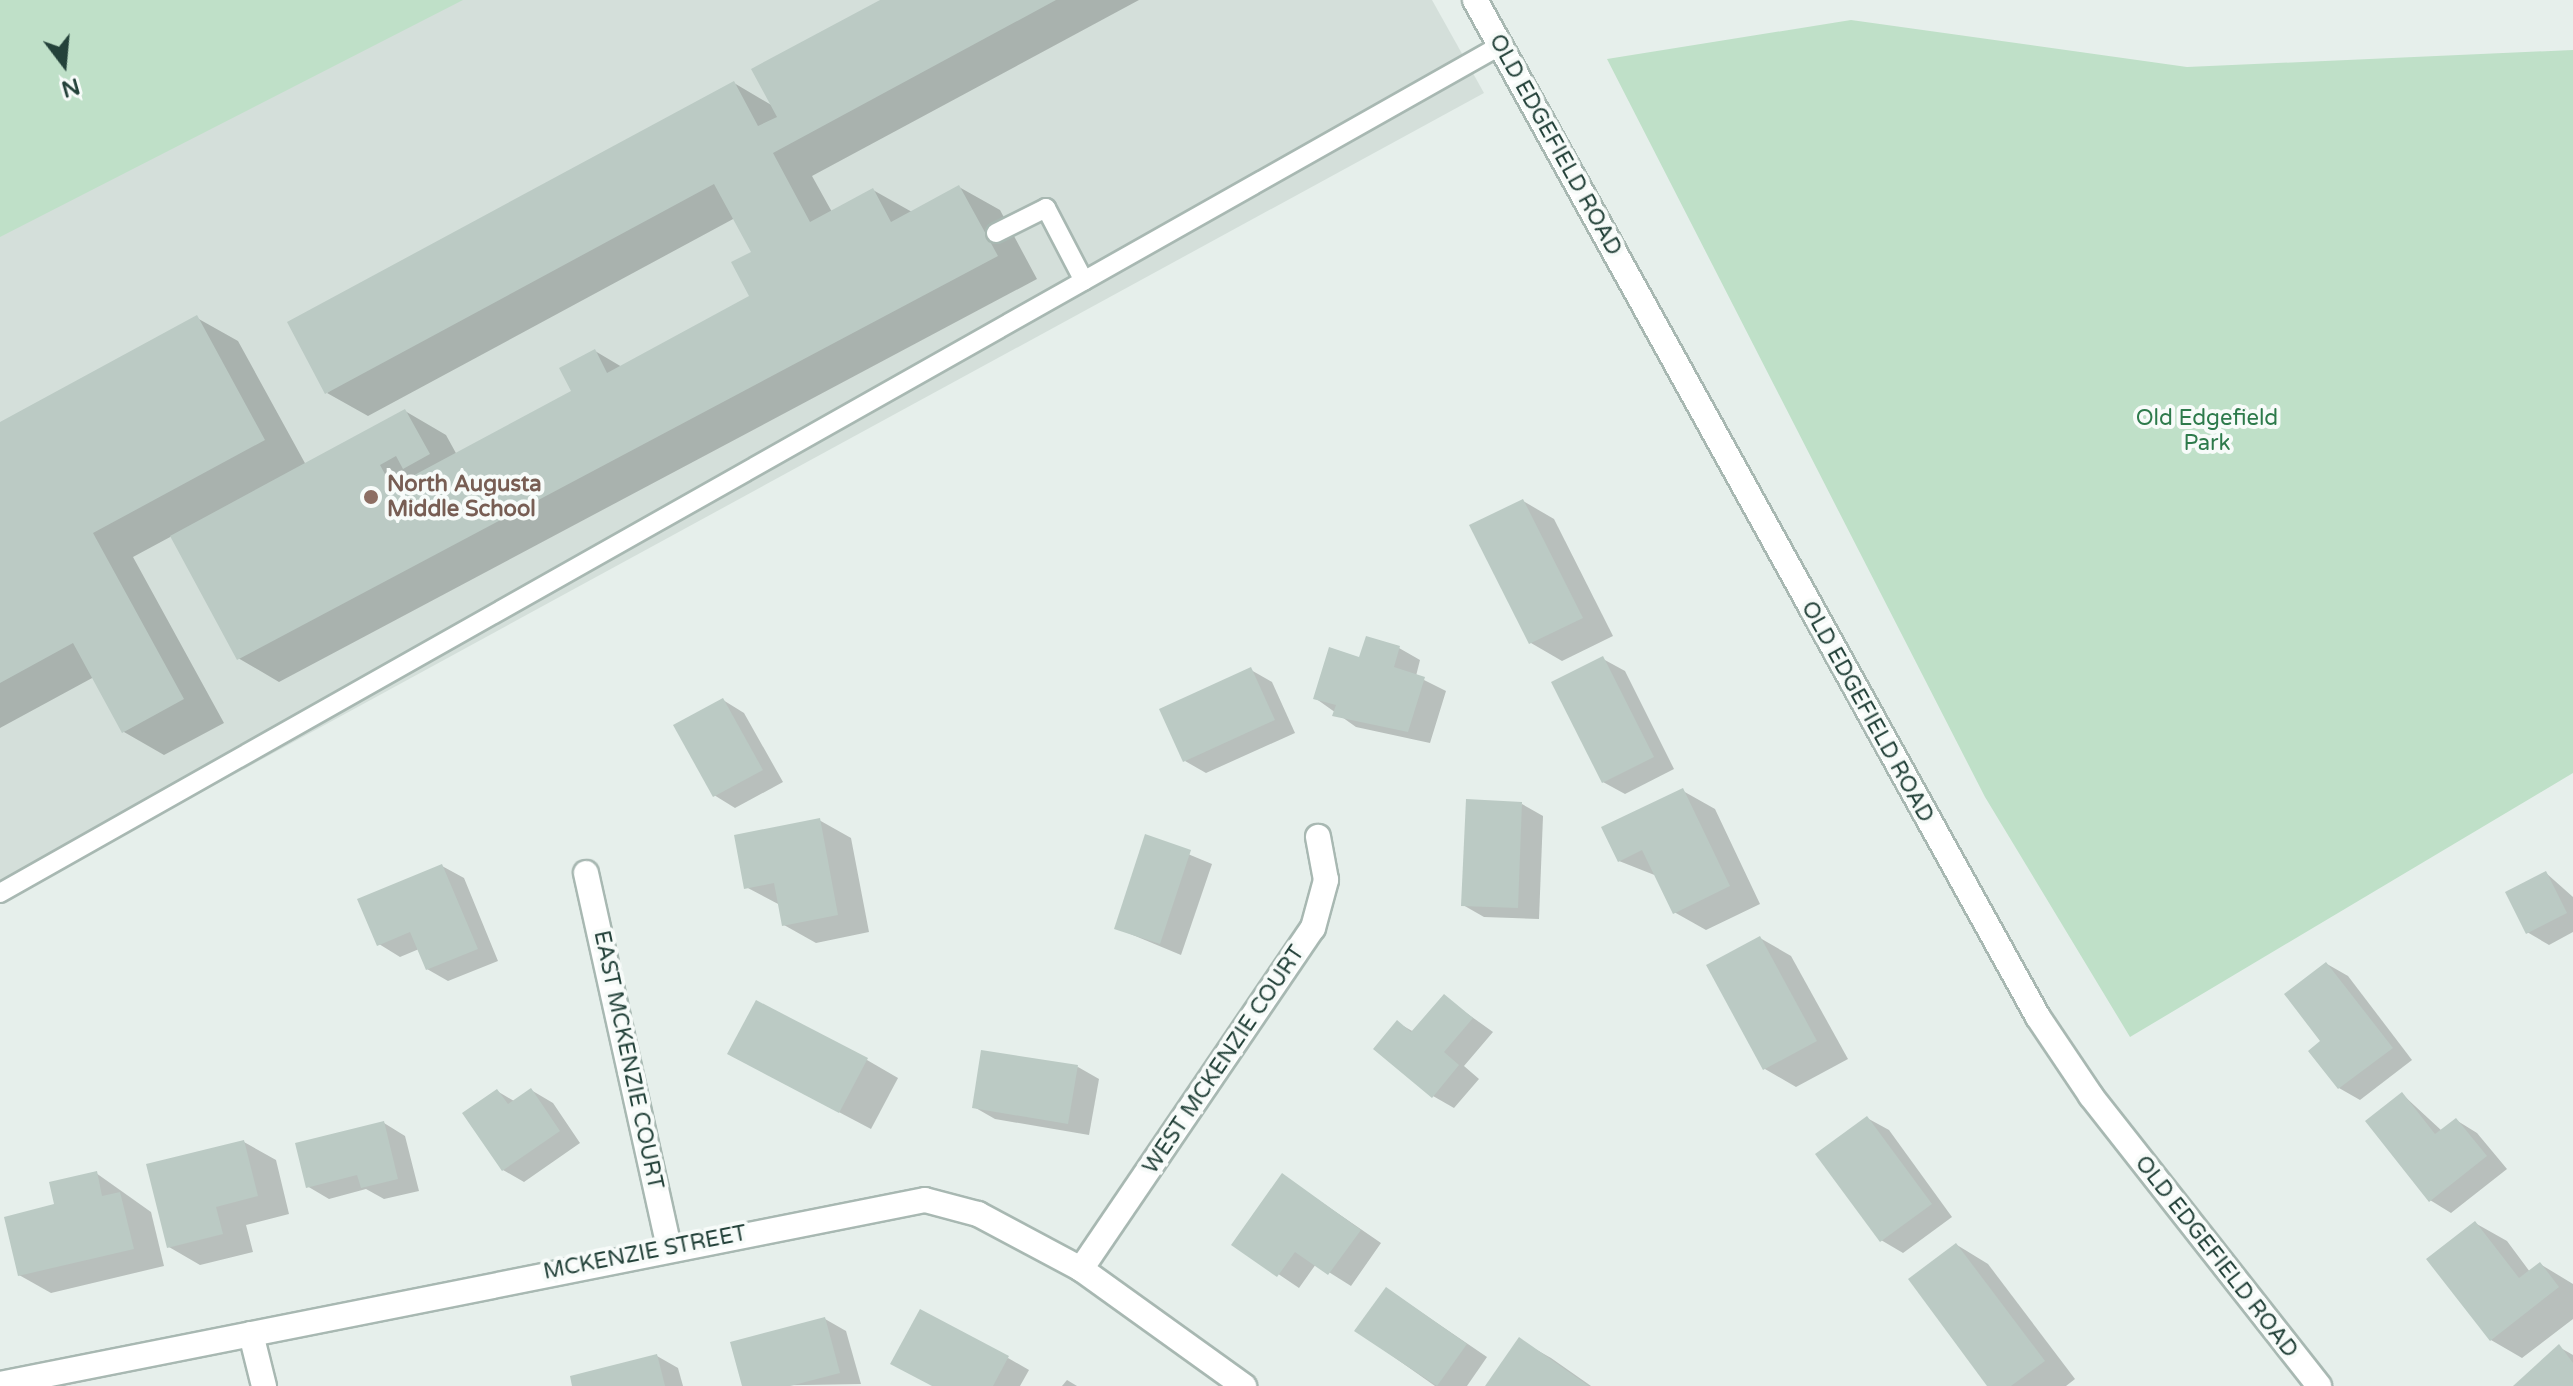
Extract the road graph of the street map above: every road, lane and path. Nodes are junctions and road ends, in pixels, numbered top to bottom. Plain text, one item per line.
1 (1475, 0) edge
2 (1501, 45) junction
3 (996, 233) dead end
4 (1084, 281) junction
5 (1318, 837) dead end
6 (586, 873) dead end
7 (0, 893) edge
8 (669, 1247) junction
9 (1081, 1269) junction
10 (251, 1334) junction
11 (0, 1384) edge
12 (264, 1386) edge
13 (1244, 1386) edge
14 (2319, 1386) edge

1 - 2 street, OLD EDGEFIELD ROAD
2 - 4 lane
2 - 14 street, OLD EDGEFIELD ROAD
3 - 4 lane
4 - 7 lane
5 - 9 street, WEST MCKENZIE COURT
6 - 8 street, EAST MCKENZIE COURT
8 - 9 street, MCKENZIE STREET
8 - 10 street, MCKENZIE STREET
9 - 13 street, MCKENZIE STREET
10 - 11 street, MCKENZIE STREET
10 - 12 street

